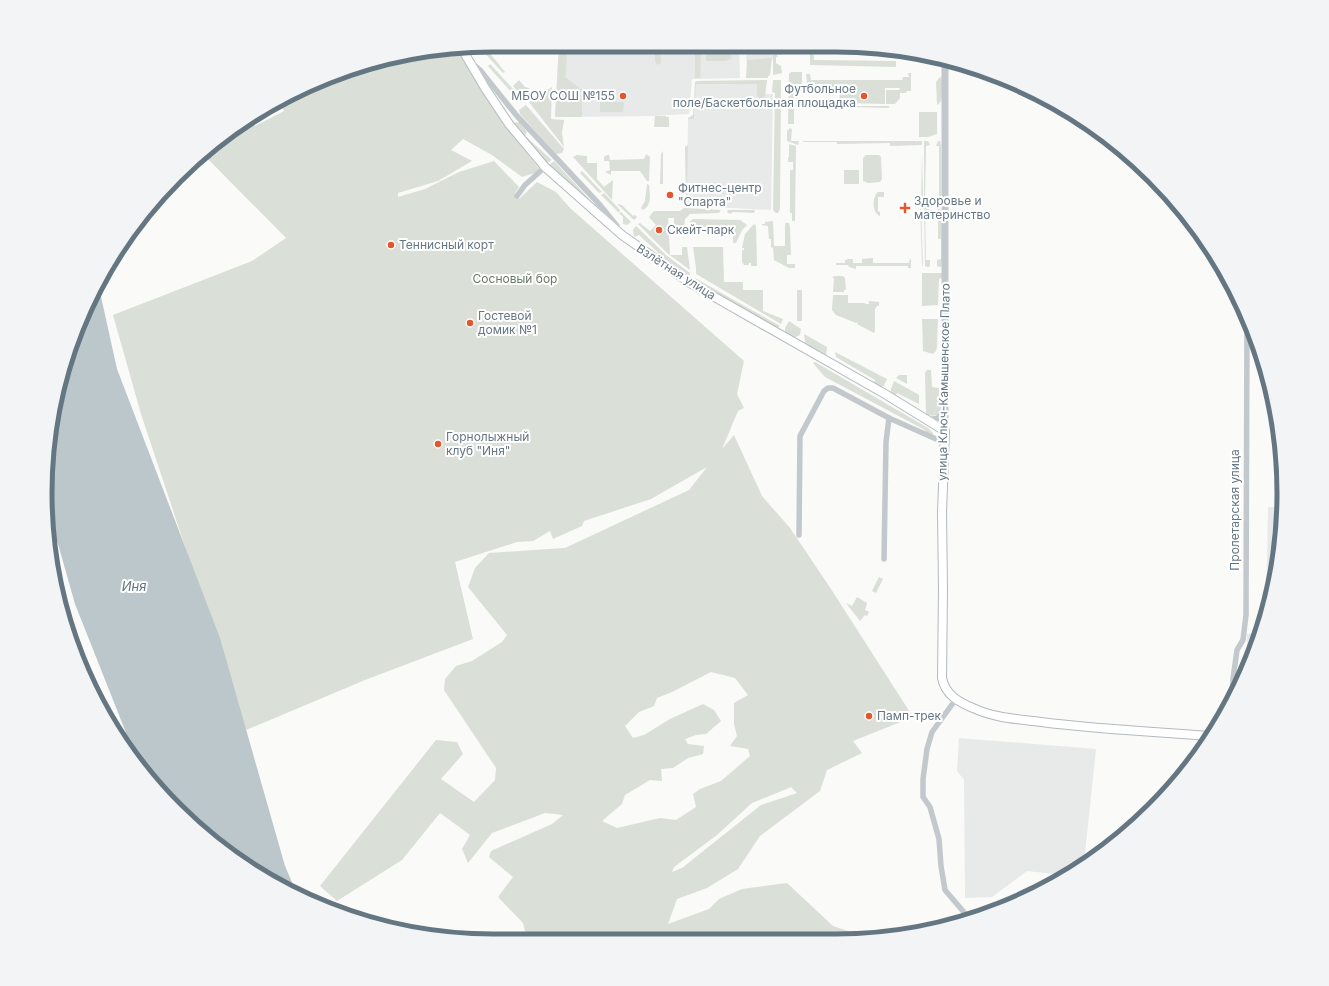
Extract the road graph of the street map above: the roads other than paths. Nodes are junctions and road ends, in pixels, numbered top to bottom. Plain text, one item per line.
1 (465, 53) edge
2 (469, 60) junction
3 (945, 66) edge
4 (545, 167) junction
5 (517, 196) dead end
6 (622, 236) junction
7 (1247, 334) edge
8 (946, 411) junction
9 (889, 418) junction
10 (926, 419) junction
11 (945, 431) junction
12 (945, 443) junction
13 (799, 535) dead end
14 (884, 559) dead end
15 (1233, 687) edge
16 (956, 699) junction
17 (1205, 736) edge
18 (966, 914) edge

1 - 2 main road, Взлётная улица
2 - 4 main road, Взлётная улица
2 - 6 street
3 - 8 street, улица Ключ-Камышенское Плато
4 - 5 street
4 - 6 main road, Взлётная улица
6 - 10 main road, Взлётная улица
7 - 15 street, Пролетарская улица
8 - 10 street
8 - 11 street, улица Ключ-Камышенское Плато
9 - 12 street
9 - 13 street
9 - 14 street
10 - 11 main road, Взлётная улица
11 - 12 main road, улица Ключ-Камышенское Плато
12 - 16 main road, улица Ключ-Камышенское Плато
16 - 17 main road, улица Ключ-Камышенское Плато
16 - 18 street

